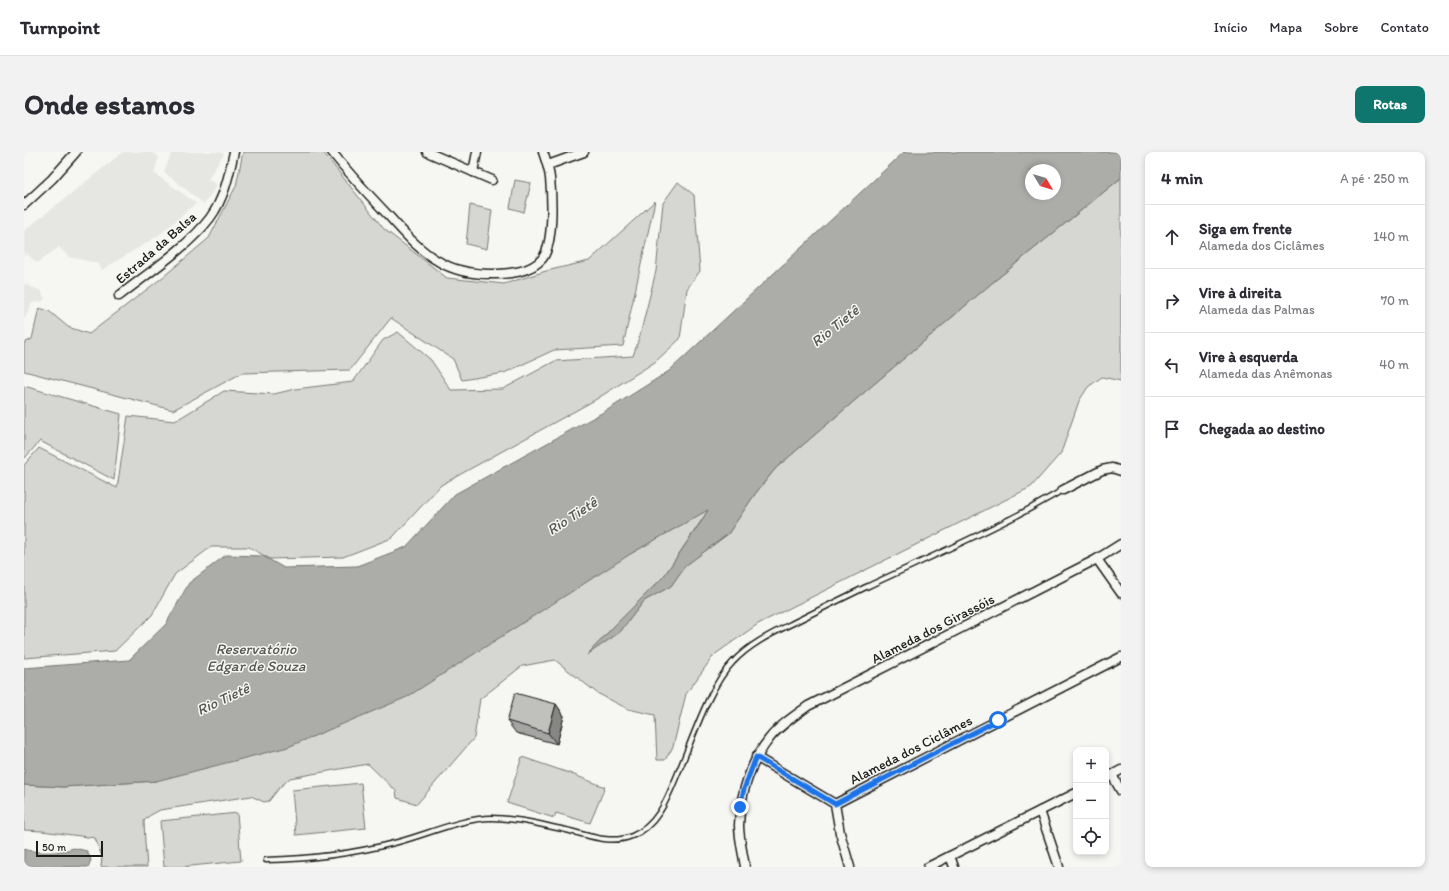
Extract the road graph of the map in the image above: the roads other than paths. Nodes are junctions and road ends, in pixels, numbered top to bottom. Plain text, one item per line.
1 (76, 152) edge
2 (234, 152) edge
3 (332, 152) edge
4 (427, 152) edge
5 (477, 152) edge
6 (543, 152) edge
7 (584, 152) edge
8 (548, 165) junction
9 (473, 172) junction
10 (492, 180) dead end
11 (24, 205) edge
12 (120, 296) dead end
13 (1121, 471) edge
14 (1063, 490) joint
15 (1121, 544) edge
16 (1097, 559) junction
17 (1121, 593) edge
18 (1121, 657) edge
19 (756, 757) junction
20 (1121, 770) edge
21 (1109, 777) edge
22 (1121, 791) edge
23 (1073, 794) edge
24 (835, 804) junction
25 (1040, 811) junction
26 (950, 856) junction
27 (266, 860) dead end
28 (745, 867) edge
29 (850, 867) edge
30 (928, 867) edge
31 (954, 867) edge
32 (1059, 867) edge

1 - 11 street
2 - 12 street, Estrada da Balsa
3 - 8 street
4 - 9 street
5 - 9 street
6 - 8 street
7 - 8 street
9 - 10 street
13 - 14 street
14 - 27 lane
15 - 16 street, Alameda dos Girassóis
16 - 17 street
16 - 19 street, Alameda dos Girassóis
18 - 24 street, Alameda dos Ciclâmes
19 - 24 street
19 - 28 street, Alameda dos Girassóis
20 - 21 street
21 - 22 street
23 - 25 street
24 - 29 street
25 - 26 street
25 - 32 street
26 - 30 street
26 - 31 street

